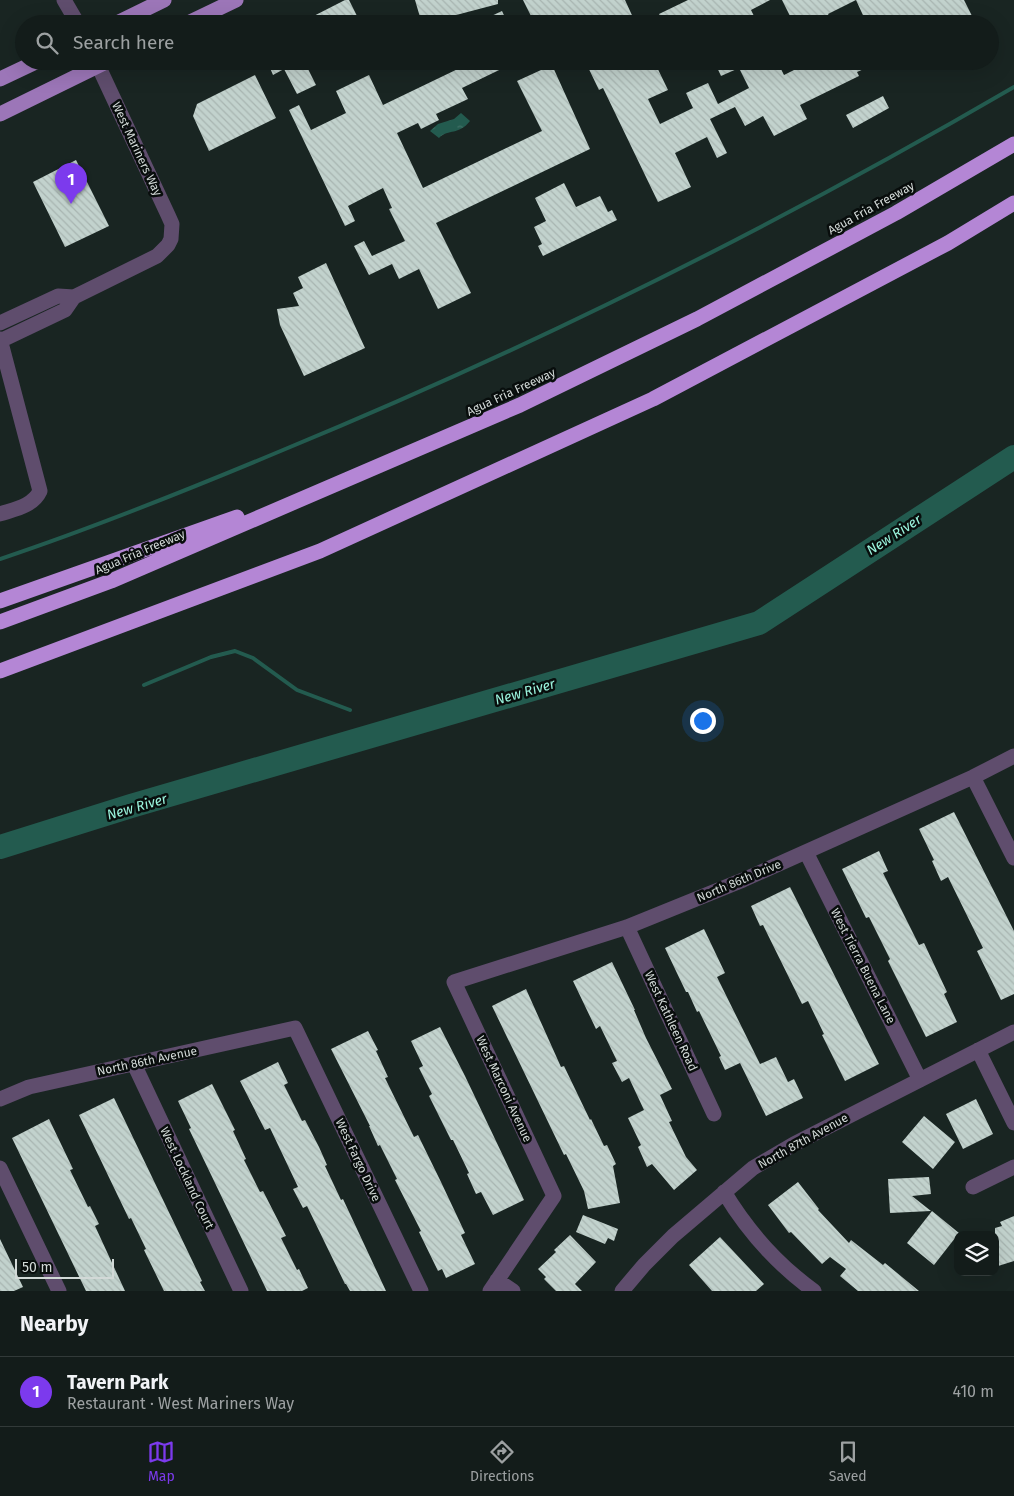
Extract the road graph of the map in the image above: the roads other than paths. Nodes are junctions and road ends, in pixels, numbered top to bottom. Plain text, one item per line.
1 (64, 0) edge
2 (164, 0) edge
3 (236, 0) edge
4 (73, 15) edge
5 (133, 15) edge
6 (205, 15) edge
7 (19, 70) edge
8 (87, 70) edge
9 (104, 70) edge
10 (0, 79) edge
11 (0, 114) edge
12 (1014, 144) edge
13 (1014, 203) edge
14 (74, 297) junction
15 (0, 323) edge
16 (0, 340) edge
17 (387, 463) junction
18 (0, 514) edge
19 (0, 601) edge
20 (0, 622) edge
21 (0, 671) edge
22 (1014, 756) edge
23 (973, 777) junction
24 (806, 852) junction
25 (1014, 858) edge
26 (627, 927) junction
27 (454, 982) joint
28 (295, 1028) joint
29 (1014, 1032) edge
30 (978, 1050) junction
31 (134, 1064) junction
32 (920, 1080) junction
33 (0, 1099) edge
34 (714, 1114) dead end
35 (1014, 1123) edge
36 (1014, 1167) edge
37 (0, 1168) edge
38 (973, 1188) dead end
39 (724, 1192) junction
40 (494, 1285) edge
41 (59, 1291) edge
42 (241, 1291) edge
43 (421, 1291) edge
44 (513, 1291) edge
45 (622, 1291) edge
46 (814, 1291) edge

1 - 4 street
2 - 5 main road
3 - 6 main road
7 - 10 main road
8 - 11 main road
9 - 14 street, West Mariners Way
12 - 17 highway, Agua Fria Freeway
13 - 21 highway
14 - 15 street
14 - 16 street
16 - 18 street
17 - 19 highway
17 - 20 highway, Agua Fria Freeway
22 - 23 street, North 86th Drive
23 - 24 street, North 86th Drive
23 - 25 street
24 - 26 street, North 86th Drive
24 - 32 street, West Tierra Buena Lane
26 - 27 street, North 86th Drive
26 - 34 street, West Kathleen Road
27 - 40 street, West Marconi Avenue
28 - 31 street, North 86th Avenue
28 - 43 street, West Fargo Drive
29 - 30 street, North 87th Avenue
30 - 32 street, North 87th Avenue
30 - 35 street
31 - 33 street, North 86th Avenue
31 - 42 street, West Lockland Court
32 - 39 street, North 87th Avenue
36 - 38 street
37 - 41 street
39 - 45 street, North 87th Avenue
39 - 46 street
40 - 44 street

